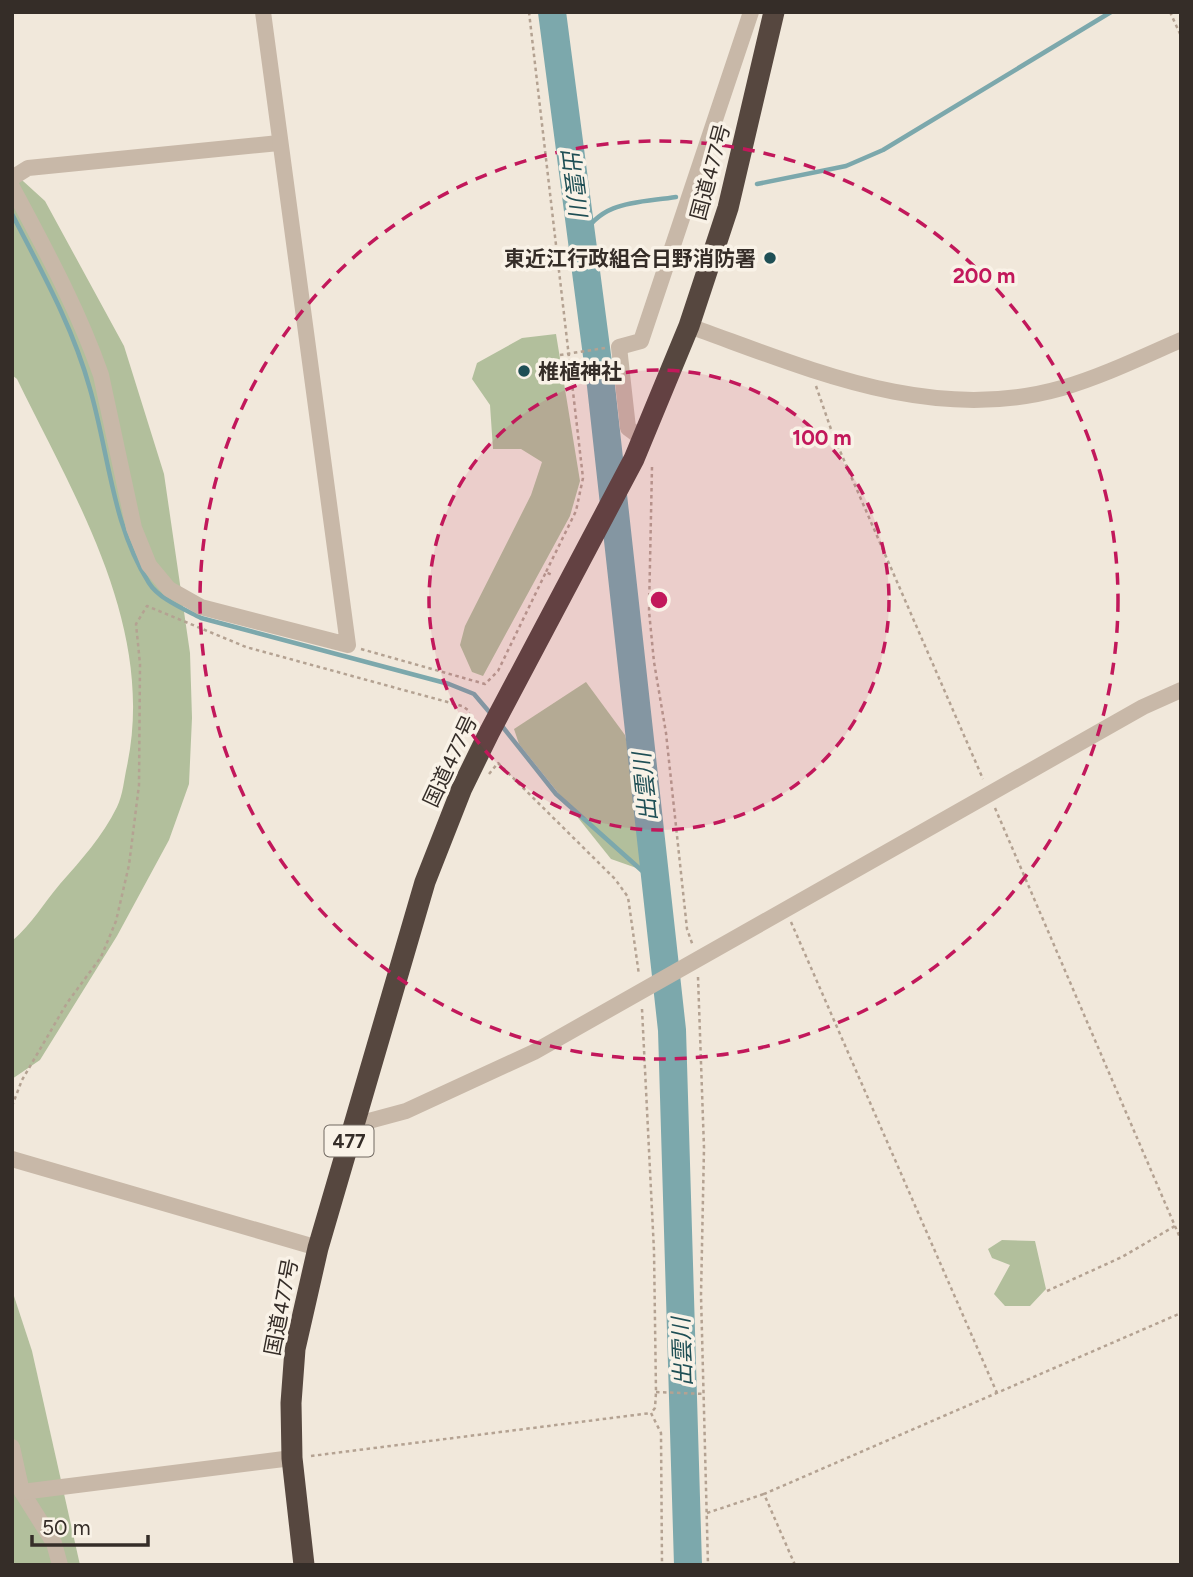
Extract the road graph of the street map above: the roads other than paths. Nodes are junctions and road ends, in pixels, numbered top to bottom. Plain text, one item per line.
1 (263, 12) edge
2 (751, 12) edge
3 (774, 12) edge
4 (279, 143) junction
5 (12, 178) edge
6 (12, 187) edge
7 (690, 326) junction
8 (1181, 340) edge
9 (643, 439) junction
10 (1181, 690) edge
11 (354, 1125) junction
12 (12, 1159) edge
13 (318, 1248) junction
14 (12, 1447) edge
15 (292, 1458) junction
16 (22, 1492) junction
17 (60, 1565) edge
18 (304, 1565) edge

1 - 4 street
2 - 9 street
3 - 7 highway, 国道477号 / 477
4 - 5 street
4 - 6 street
7 - 8 street
7 - 9 highway, 国道477号 / 477
9 - 11 highway, 国道477号 / 477
10 - 11 street
11 - 13 highway, 国道477号 / 477
12 - 13 street
13 - 15 highway, 国道477号 / 477
14 - 16 street
15 - 16 street
15 - 18 highway, 国道477号 / 477
16 - 17 street

